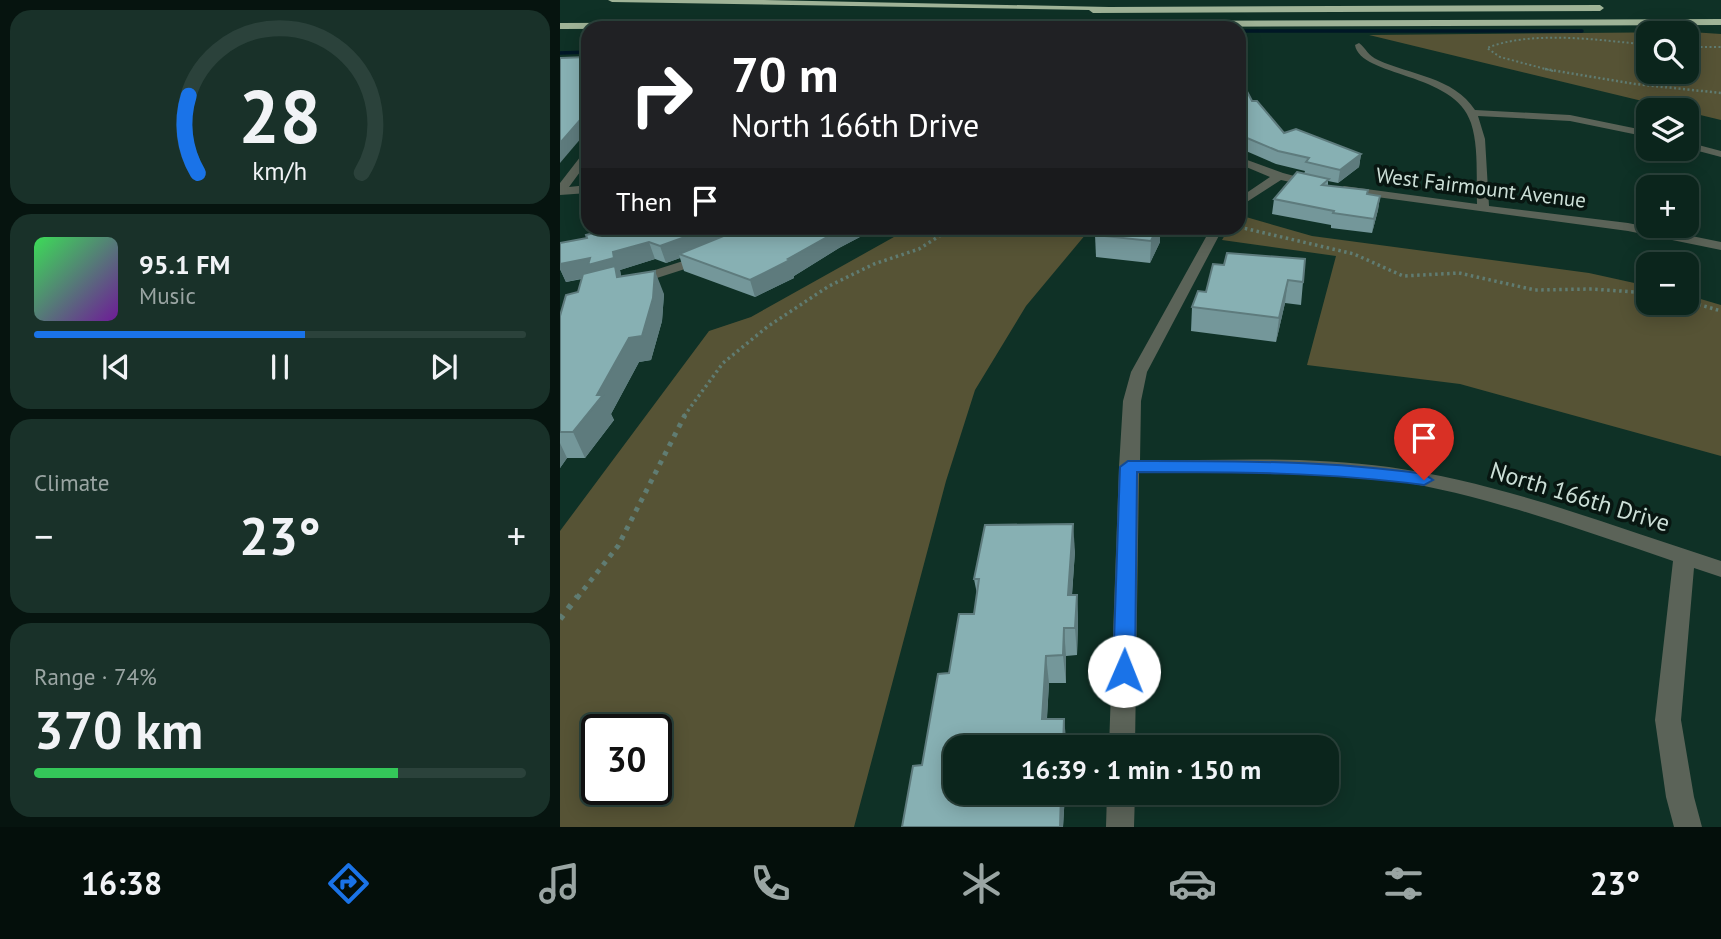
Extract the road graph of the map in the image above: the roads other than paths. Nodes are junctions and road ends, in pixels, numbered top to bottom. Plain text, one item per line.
1 (612, 0) edge
2 (1617, 8) dead end
3 (1230, 9) junction
4 (652, 11) dead end
5 (1721, 24) edge
6 (1246, 25) edge
7 (560, 26) edge
8 (581, 26) edge
9 (1359, 45) dead end
10 (1475, 113) junction
11 (1636, 132) edge
12 (1699, 148) edge
13 (1721, 154) edge
14 (581, 163) edge
15 (1246, 163) edge
16 (1279, 176) junction
17 (581, 190) edge
18 (560, 191) edge
19 (1246, 198) edge
20 (1483, 208) junction
21 (1213, 235) edge
22 (1721, 246) edge
23 (720, 251) edge
24 (622, 284) edge
25 (1128, 467) junction
26 (1684, 558) junction
27 (1721, 569) edge
28 (1122, 735) edge
29 (1121, 805) edge
30 (1120, 827) edge
31 (1688, 827) edge

1 - 3 highway
2 - 3 highway
3 - 4 highway
5 - 6 highway
7 - 8 highway
9 - 10 street
10 - 11 street
10 - 20 street
12 - 13 street
14 - 18 street
15 - 16 street, West Fairmount Avenue
16 - 19 street
16 - 20 street, West Fairmount Avenue
17 - 18 street
20 - 22 street, West Fairmount Avenue
21 - 25 street
23 - 24 street
25 - 26 street, North 166th Drive
25 - 28 street
26 - 27 street, North 166th Drive
26 - 31 street
29 - 30 street

